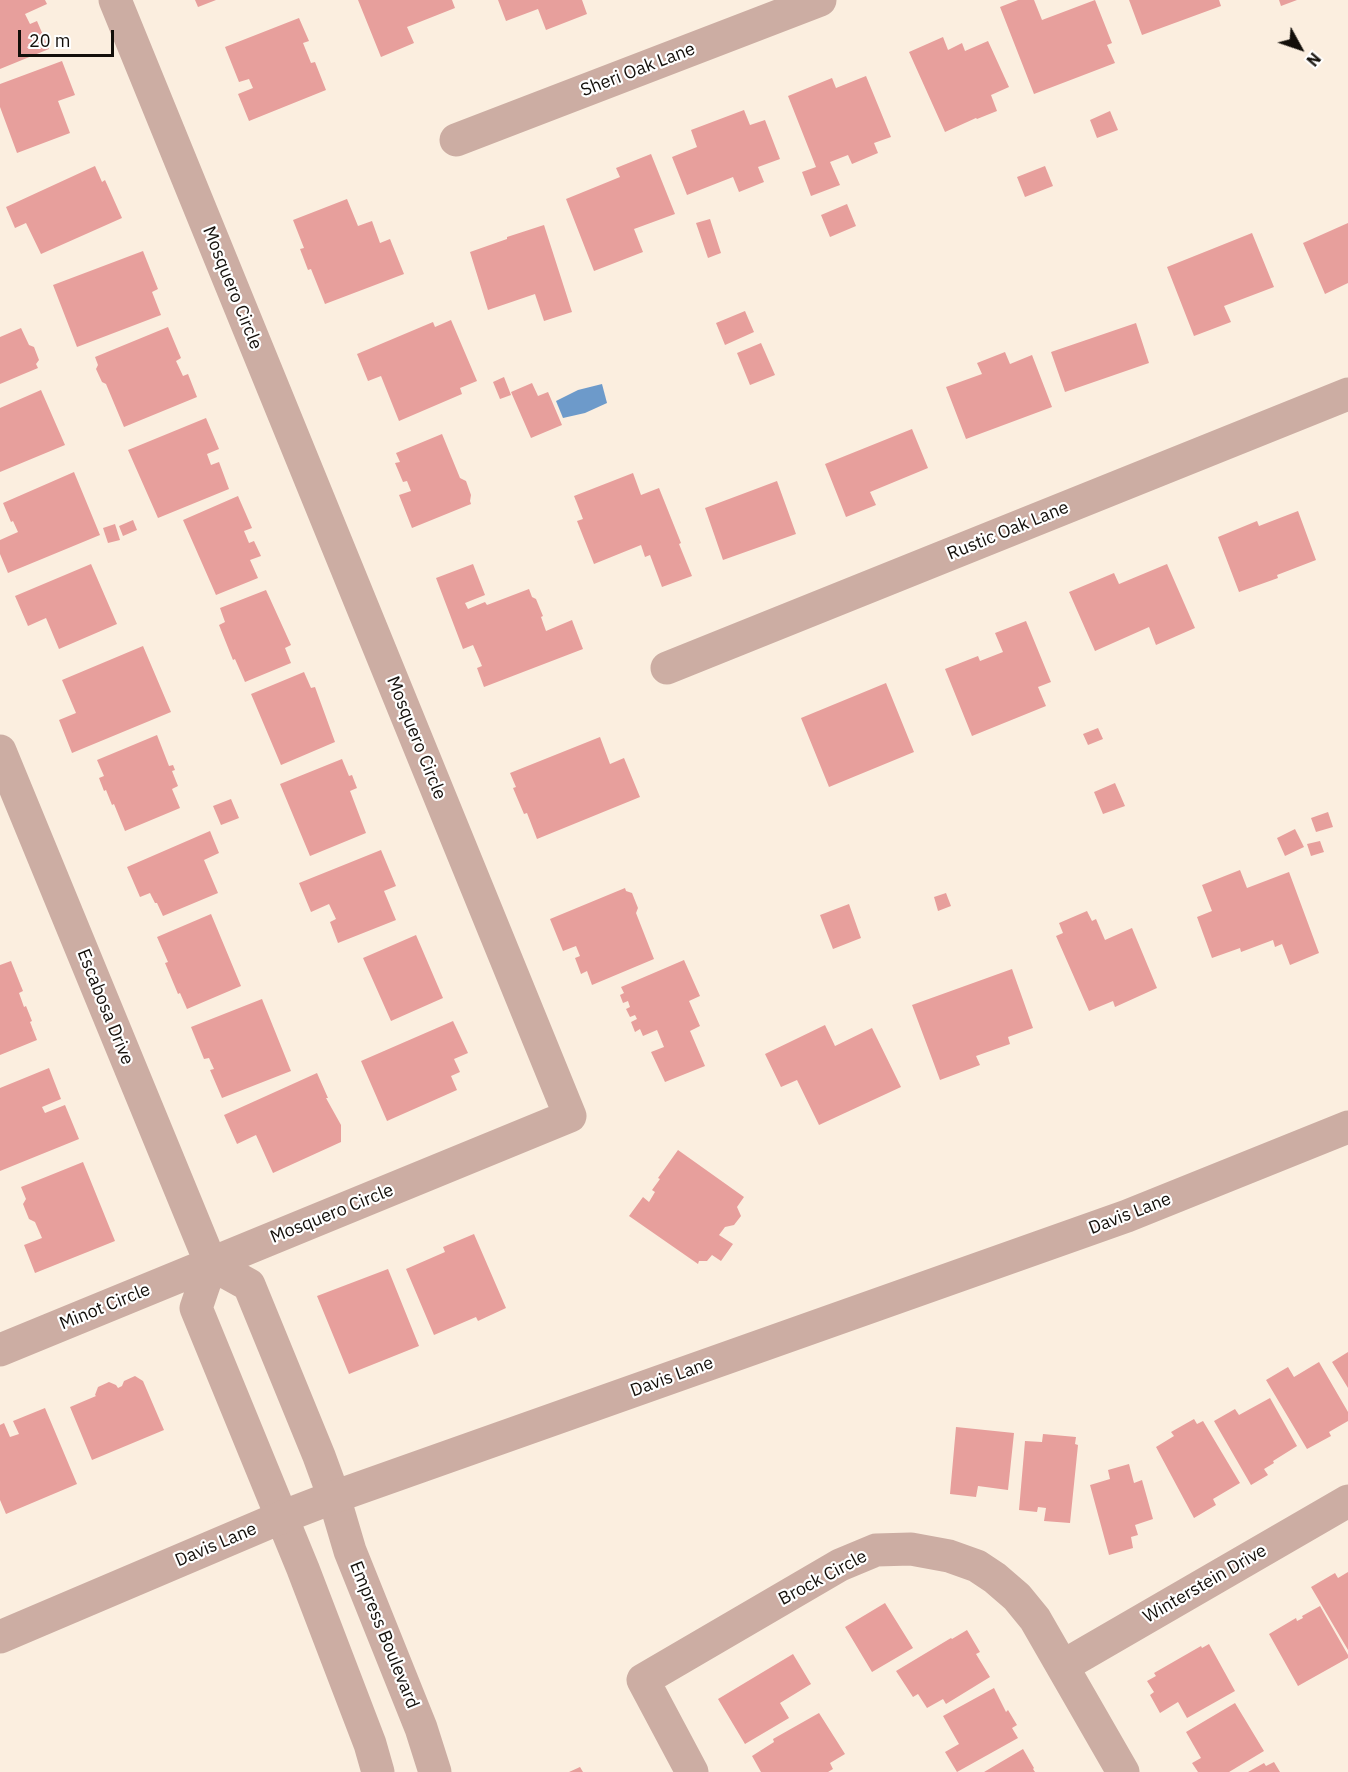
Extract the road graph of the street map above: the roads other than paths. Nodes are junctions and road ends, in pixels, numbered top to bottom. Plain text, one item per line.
1 (115, 0) edge
2 (820, 0) edge
3 (456, 140) dead end
4 (1348, 394) edge
5 (667, 668) dead end
6 (0, 751) edge
7 (1348, 1126) edge
8 (211, 1264) junction
9 (0, 1350) edge
10 (334, 1497) junction
11 (1348, 1500) edge
12 (282, 1517) junction
13 (0, 1637) edge
14 (1063, 1666) junction
15 (378, 1772) edge
16 (435, 1772) edge
17 (692, 1772) edge
18 (1123, 1772) edge

1 - 8 street, Mosquero Circle
2 - 3 street, Sheri Oak Lane
4 - 5 street, Rustic Oak Lane
6 - 8 street, Escabosa Drive
7 - 10 street, Davis Lane
8 - 9 street, Minot Circle
8 - 10 street
8 - 12 street
10 - 12 street, Davis Lane
10 - 16 street, Empress Boulevard
11 - 14 street, Winterstein Drive
12 - 13 street, Davis Lane
12 - 15 street
14 - 17 street, Brock Circle
14 - 18 street, Brock Circle

